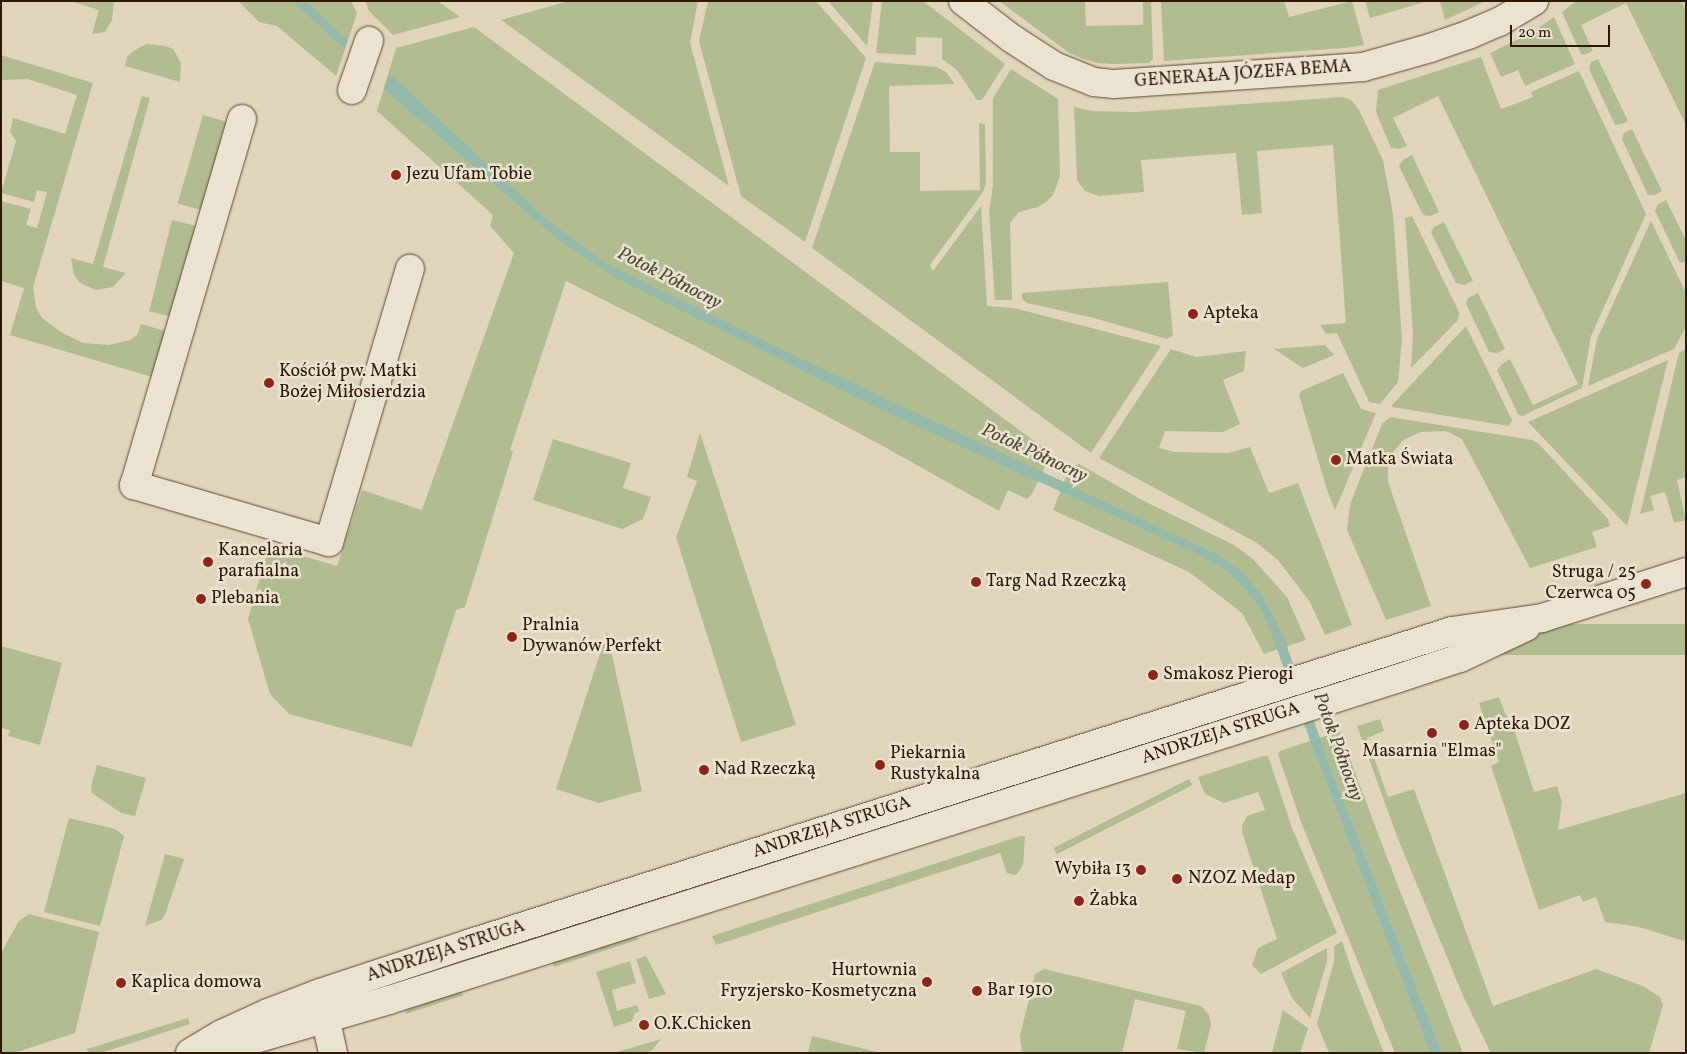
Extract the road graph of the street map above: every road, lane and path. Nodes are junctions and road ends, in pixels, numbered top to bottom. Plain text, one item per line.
1 (963, 1) edge
2 (1534, 1) edge
3 (369, 41) dead end
4 (352, 90) dead end
5 (242, 119) dead end
6 (410, 269) dead end
7 (1686, 572) edge
8 (1542, 618) junction
9 (320, 993) junction
10 (326, 1020) junction
11 (190, 1053) edge
12 (208, 1053) edge
13 (333, 1053) edge

1 - 2 street, GENERAŁA JÓZEFA BEMA
3 - 4 street
5 - 6 street
7 - 8 street, ANDRZEJA STRUGA
8 - 9 street, ANDRZEJA STRUGA
8 - 10 street, ANDRZEJA STRUGA
9 - 10 street
9 - 11 street, ANDRZEJA STRUGA
10 - 12 street, ANDRZEJA STRUGA
10 - 13 street

